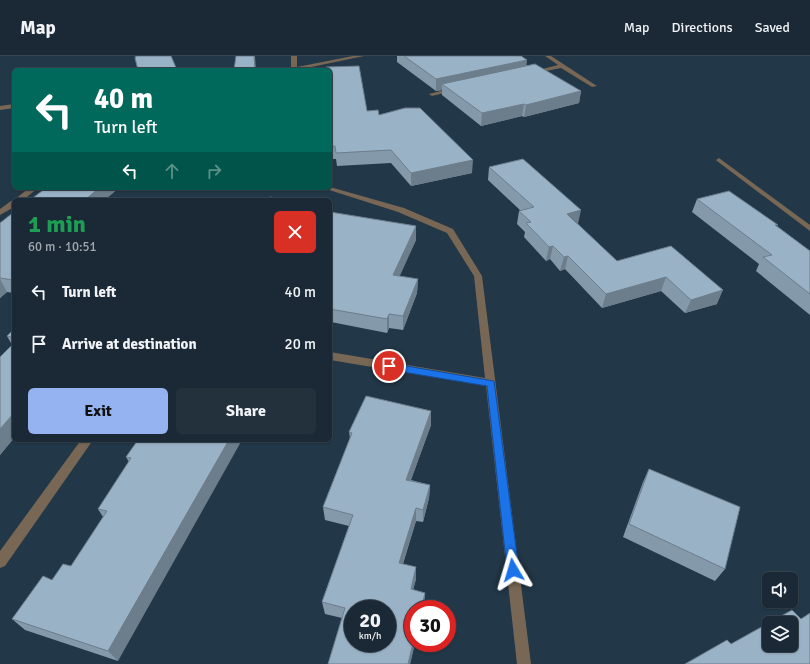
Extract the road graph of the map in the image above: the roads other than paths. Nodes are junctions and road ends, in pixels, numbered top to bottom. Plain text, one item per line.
1 (294, 56) edge
2 (361, 56) edge
3 (548, 56) edge
4 (562, 66) junction
5 (294, 68) edge
6 (304, 68) edge
7 (524, 75) edge
8 (594, 86) dead end
9 (462, 88) edge
10 (432, 94) dead end
11 (12, 106) edge
12 (0, 108) edge
13 (719, 160) dead end
14 (332, 189) edge
15 (31, 190) edge
16 (21, 198) edge
17 (12, 205) edge
18 (0, 214) edge
19 (810, 229) edge
20 (332, 356) edge
21 (491, 383) junction
22 (86, 442) edge
23 (0, 562) edge
24 (524, 664) edge

1 - 5 street
2 - 6 street
3 - 4 street
4 - 7 street
4 - 8 street
9 - 10 street
11 - 12 street
13 - 19 street
14 - 21 street
15 - 16 street
17 - 18 street
20 - 21 street
21 - 24 street
22 - 23 street

